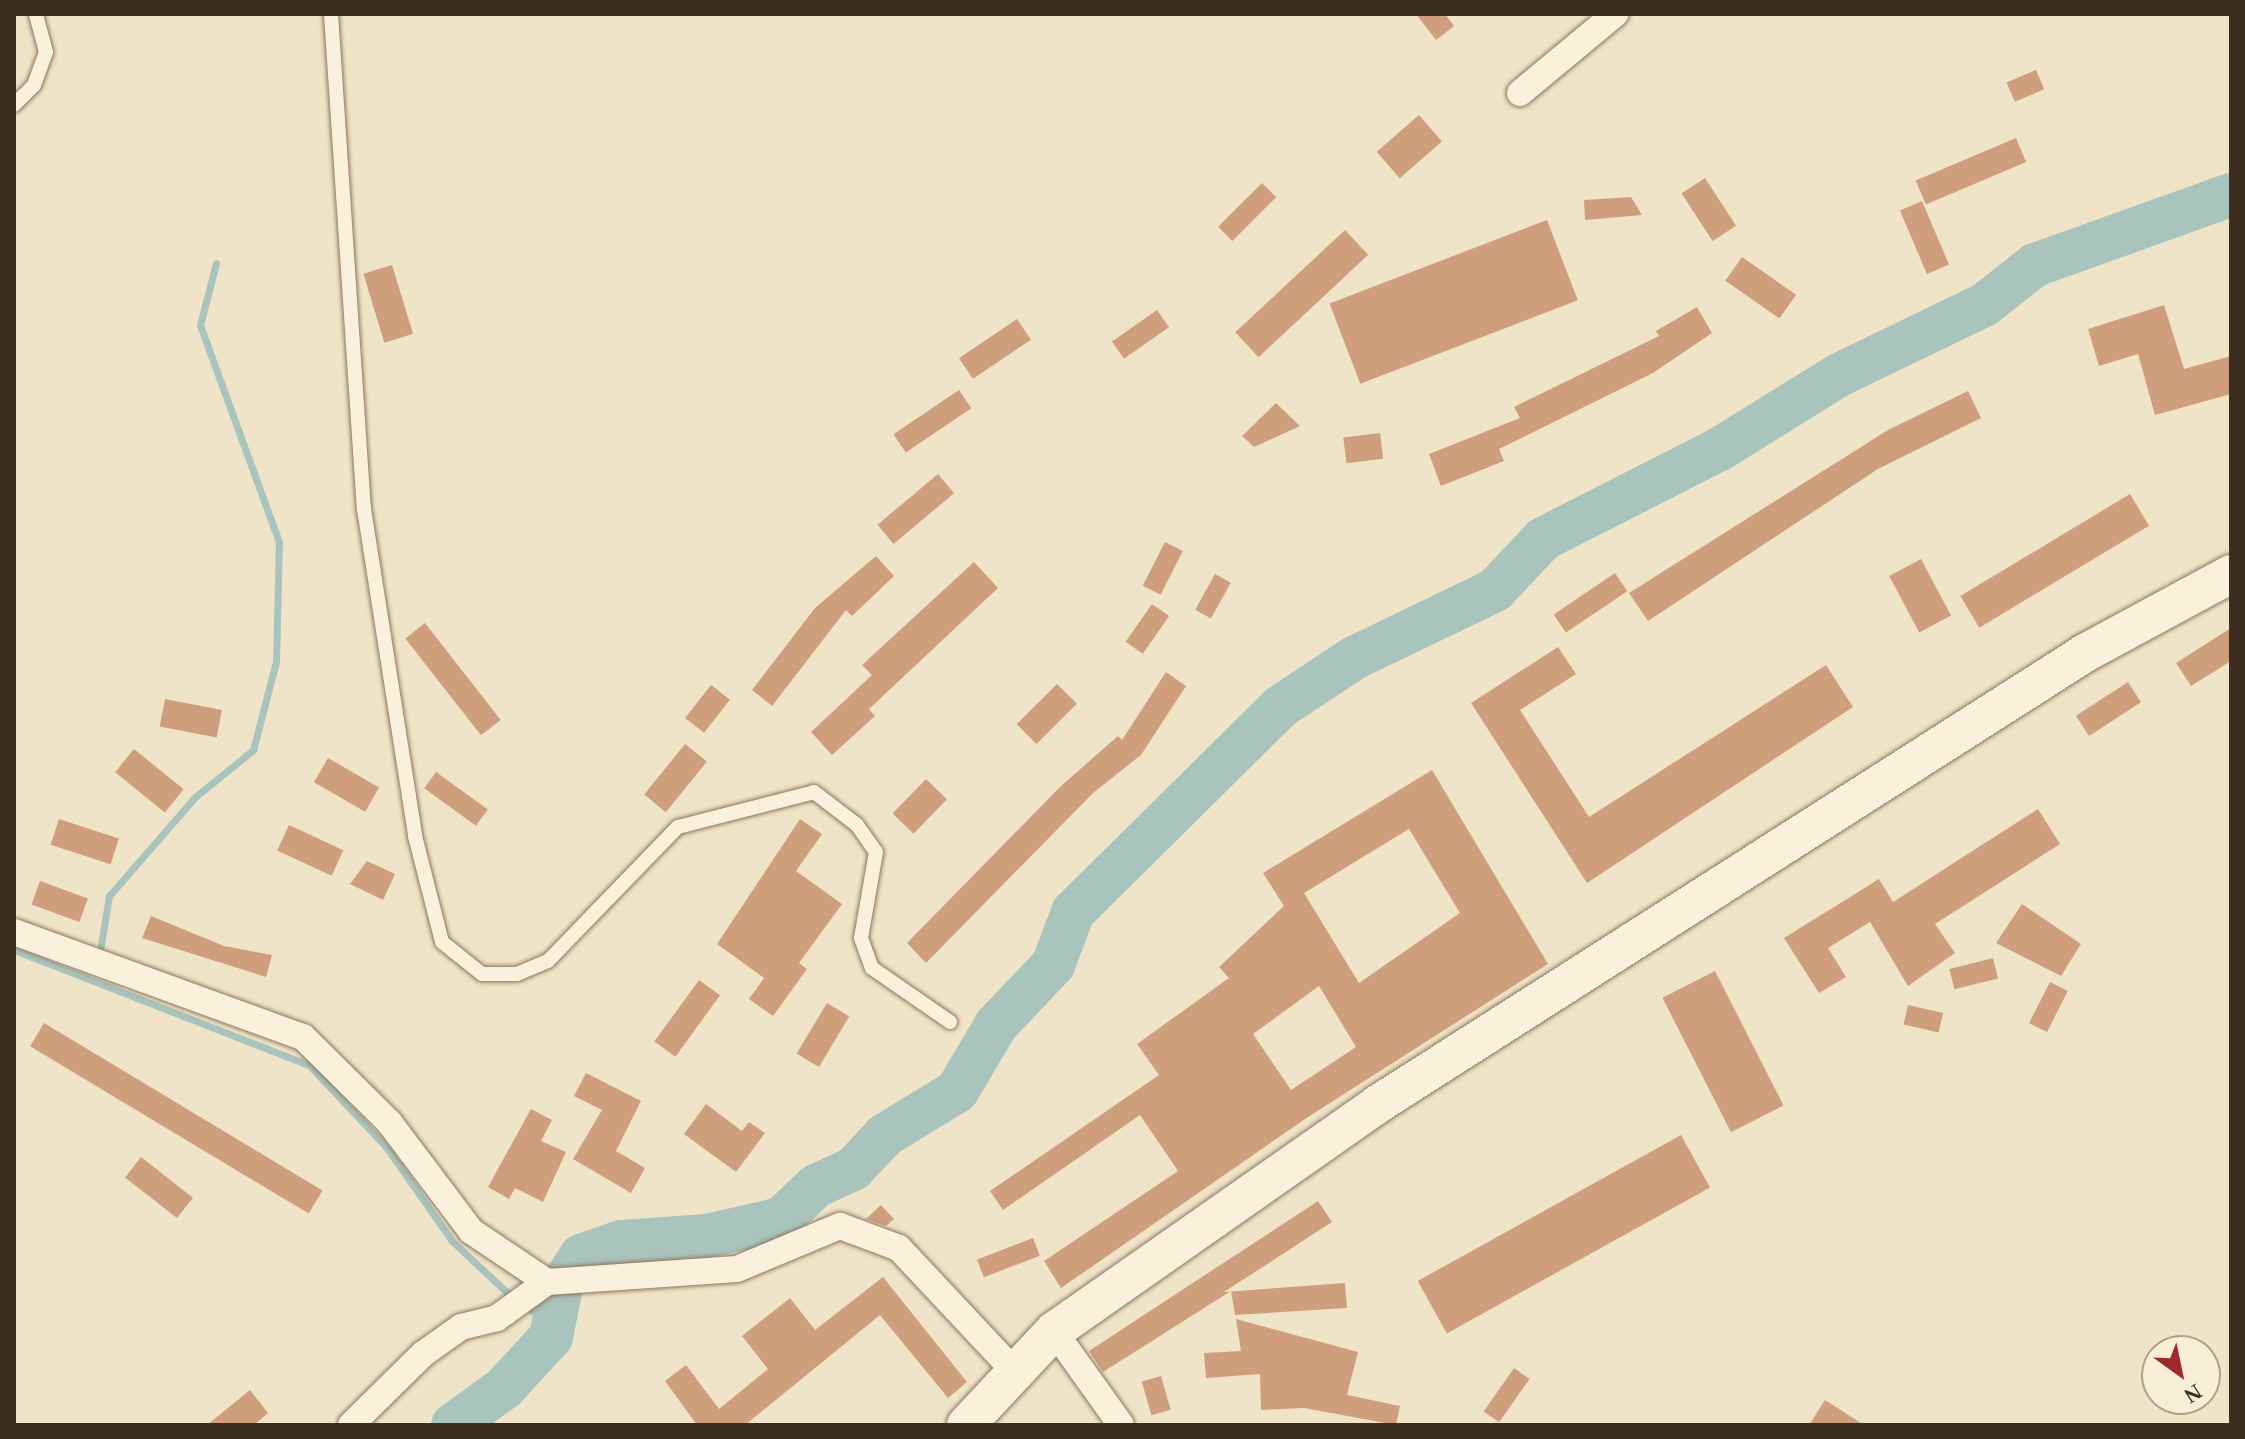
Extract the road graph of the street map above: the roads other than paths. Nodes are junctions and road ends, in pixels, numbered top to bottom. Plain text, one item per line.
1 (36, 14) edge
2 (331, 14) edge
3 (1615, 14) edge
4 (1520, 93) dead end
5 (14, 105) edge
6 (2231, 574) edge
7 (14, 932) edge
8 (950, 1022) dead end
9 (547, 1282) junction
10 (1034, 1350) junction
11 (351, 1425) edge
12 (966, 1425) edge
13 (1121, 1425) edge

1 - 5 lane
2 - 8 lane
3 - 4 street
6 - 10 street
7 - 9 street
9 - 10 street
9 - 11 street
10 - 12 street
10 - 13 street

